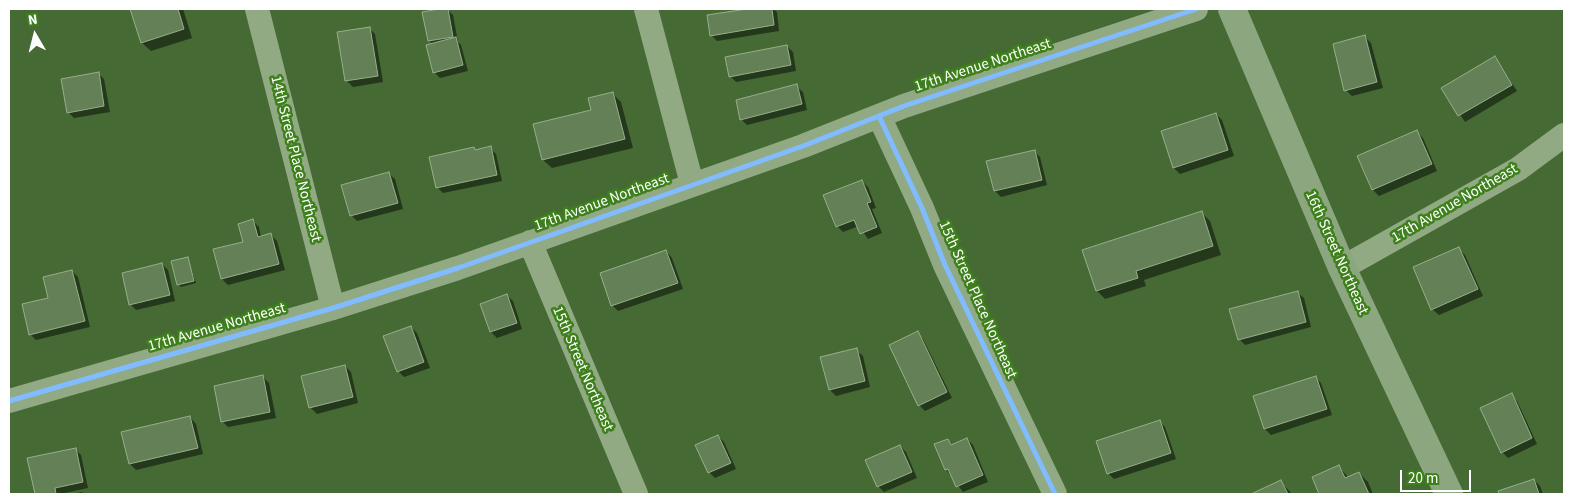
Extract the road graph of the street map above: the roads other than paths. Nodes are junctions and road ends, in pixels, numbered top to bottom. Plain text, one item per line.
1 (257, 9) edge
2 (646, 9) edge
3 (1196, 9) edge
4 (1232, 9) edge
5 (878, 116) junction
6 (1564, 135) edge
7 (692, 184) junction
8 (530, 242) junction
9 (1342, 268) junction
10 (333, 308) junction
11 (9, 401) edge
12 (636, 494) edge
13 (1055, 494) edge
14 (1449, 494) edge

1 - 10 street, 14th Street Place Northeast
2 - 7 street
3 - 5 street, 17th Avenue Northeast
4 - 9 main road, 16th Street Northeast
5 - 7 street, 17th Avenue Northeast
5 - 13 street, 15th Street Place Northeast
6 - 9 street, 17th Avenue Northeast
7 - 8 street, 17th Avenue Northeast
8 - 10 street, 17th Avenue Northeast
8 - 12 street, 15th Street Northeast
9 - 14 main road, 16th Street Northeast
10 - 11 street, 17th Avenue Northeast

